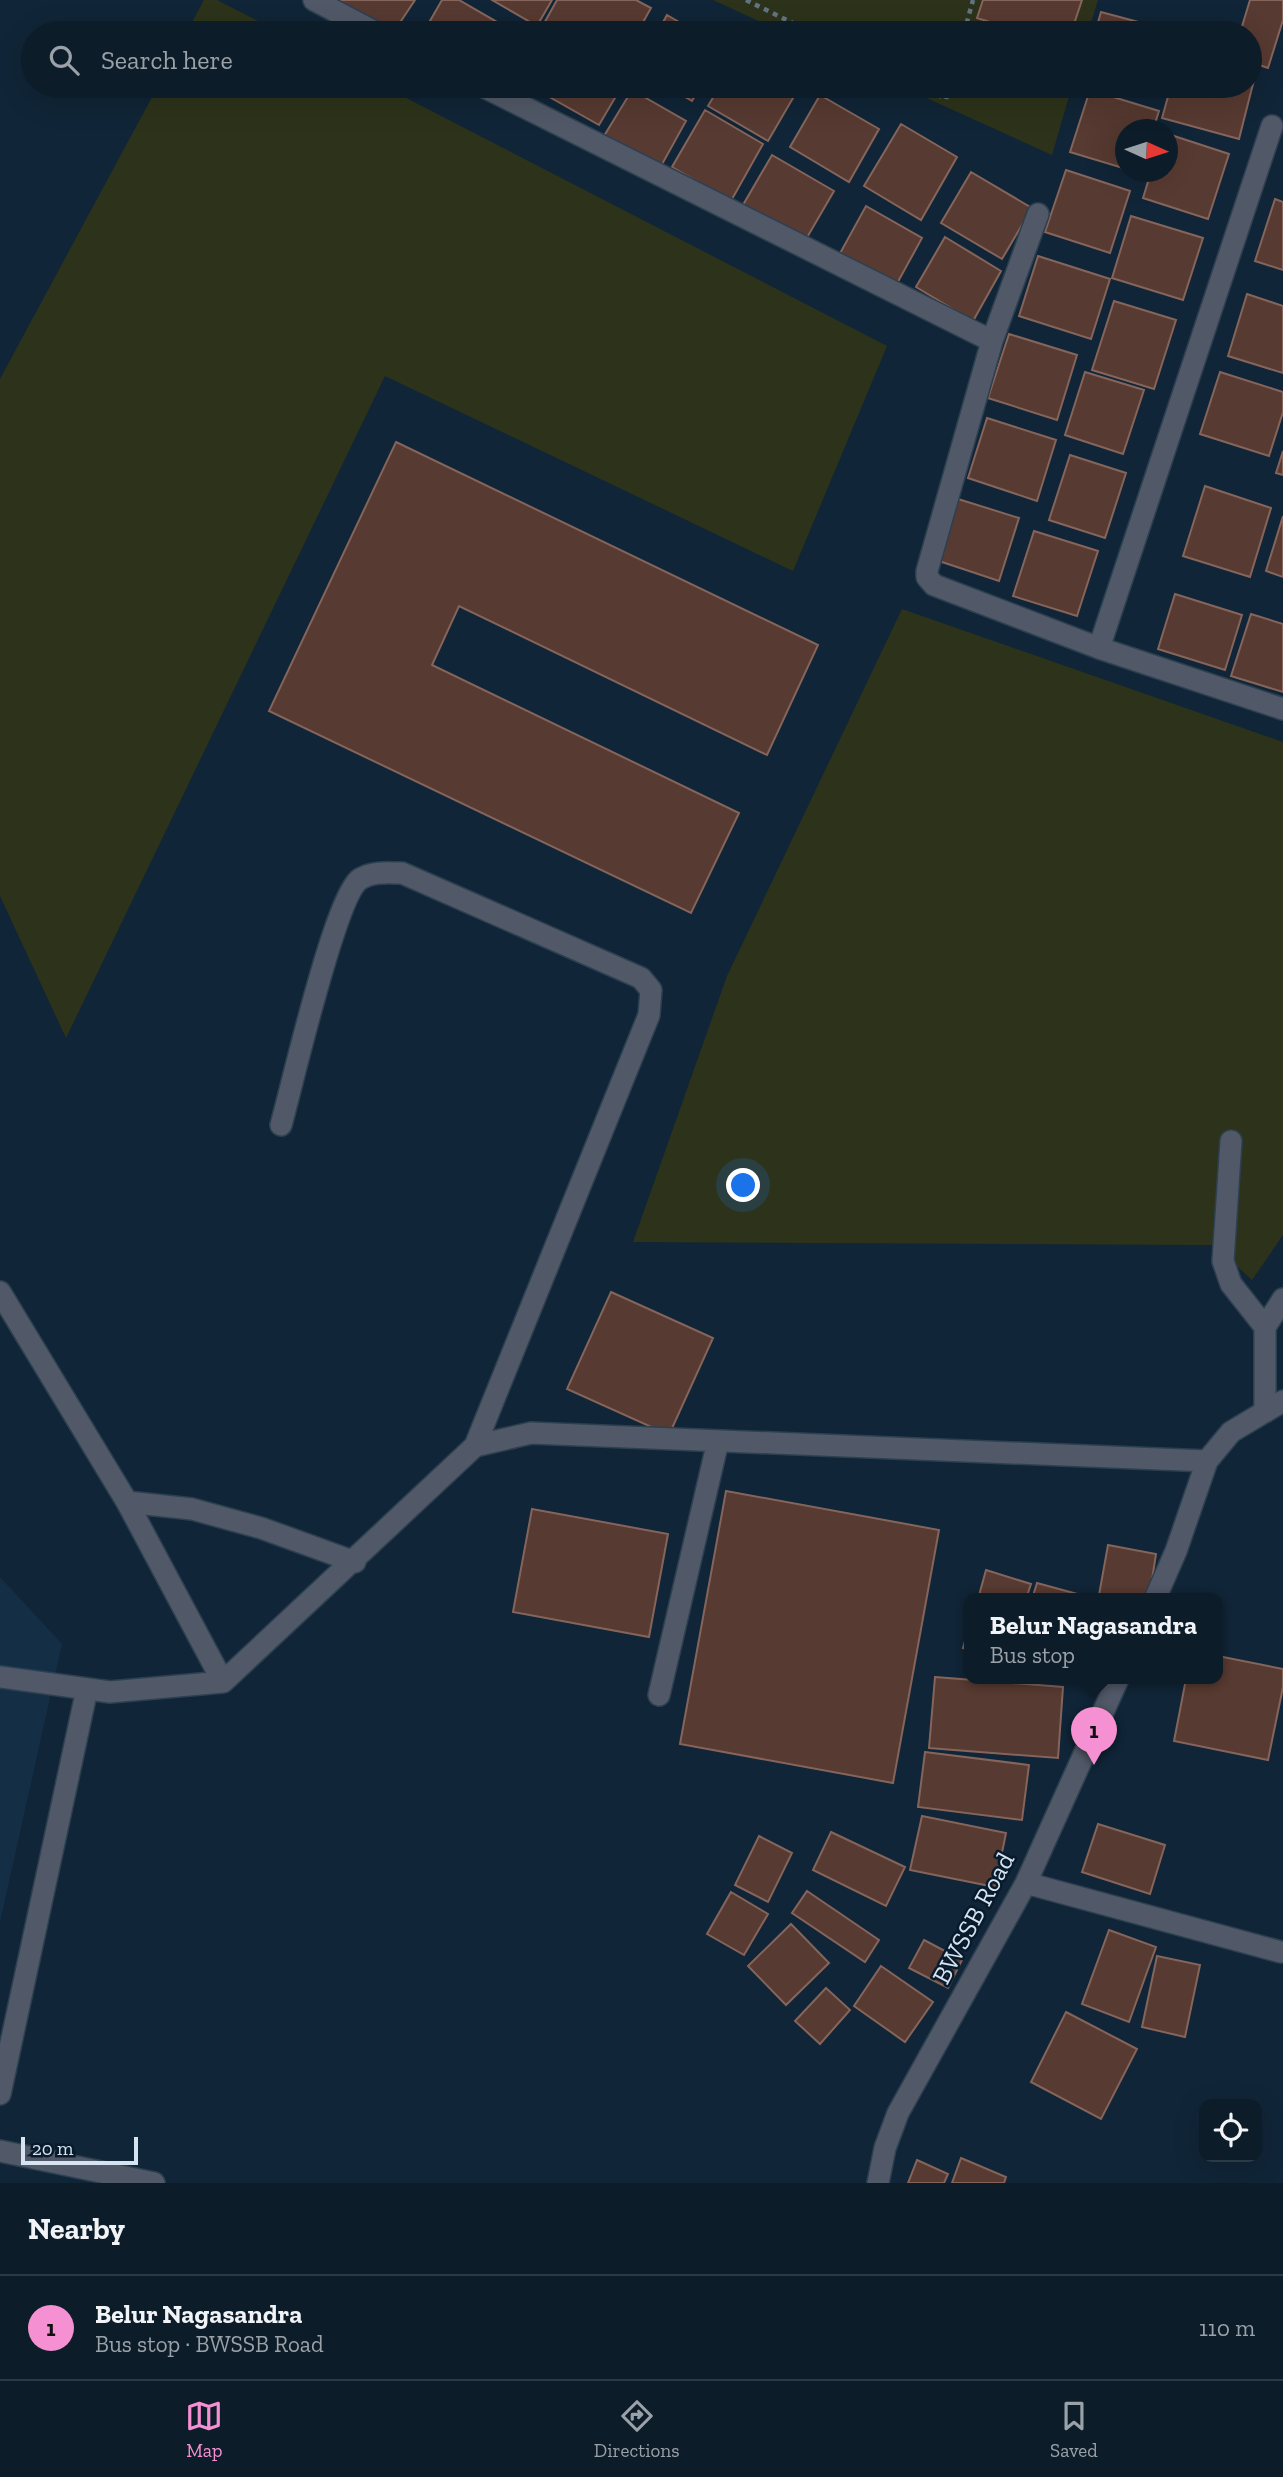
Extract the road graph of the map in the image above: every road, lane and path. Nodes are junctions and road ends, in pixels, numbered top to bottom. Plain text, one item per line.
1 (314, 0) edge
2 (746, 0) edge
3 (973, 0) edge
4 (354, 21) edge
5 (789, 21) edge
6 (967, 21) edge
7 (506, 98) edge
8 (1272, 126) dead end
9 (1038, 214) dead end
10 (992, 341) junction
11 (1099, 648) junction
12 (1283, 709) edge
13 (281, 1125) dead end
14 (1231, 1141) dead end
15 (0, 1292) edge
16 (1283, 1299) edge
17 (1265, 1327) junction
18 (1274, 1406) edge
19 (719, 1441) junction
20 (475, 1446) junction
21 (1207, 1461) junction
22 (127, 1502) junction
23 (355, 1562) junction
24 (1158, 1593) edge
25 (0, 1678) edge
26 (223, 1682) junction
27 (1116, 1684) edge
28 (87, 1689) junction
29 (659, 1696) dead end
30 (1026, 1883) junction
31 (1281, 1952) dead end
32 (0, 2094) edge
33 (0, 2151) edge
34 (154, 2183) edge
35 (878, 2183) edge

1 - 4 street
2 - 5 path
3 - 6 path
7 - 10 street
8 - 11 street
9 - 10 street
10 - 11 street
11 - 12 street
13 - 20 street
14 - 17 street
15 - 22 street
16 - 17 street
17 - 18 street
18 - 21 street
19 - 20 street
19 - 21 street
19 - 29 street
20 - 23 street
21 - 24 street
22 - 23 street
22 - 26 street
23 - 26 street
25 - 28 street
26 - 28 street
27 - 30 street, BWSSB Road
28 - 32 street
30 - 31 street
30 - 35 street, BWSSB Road
33 - 34 street

